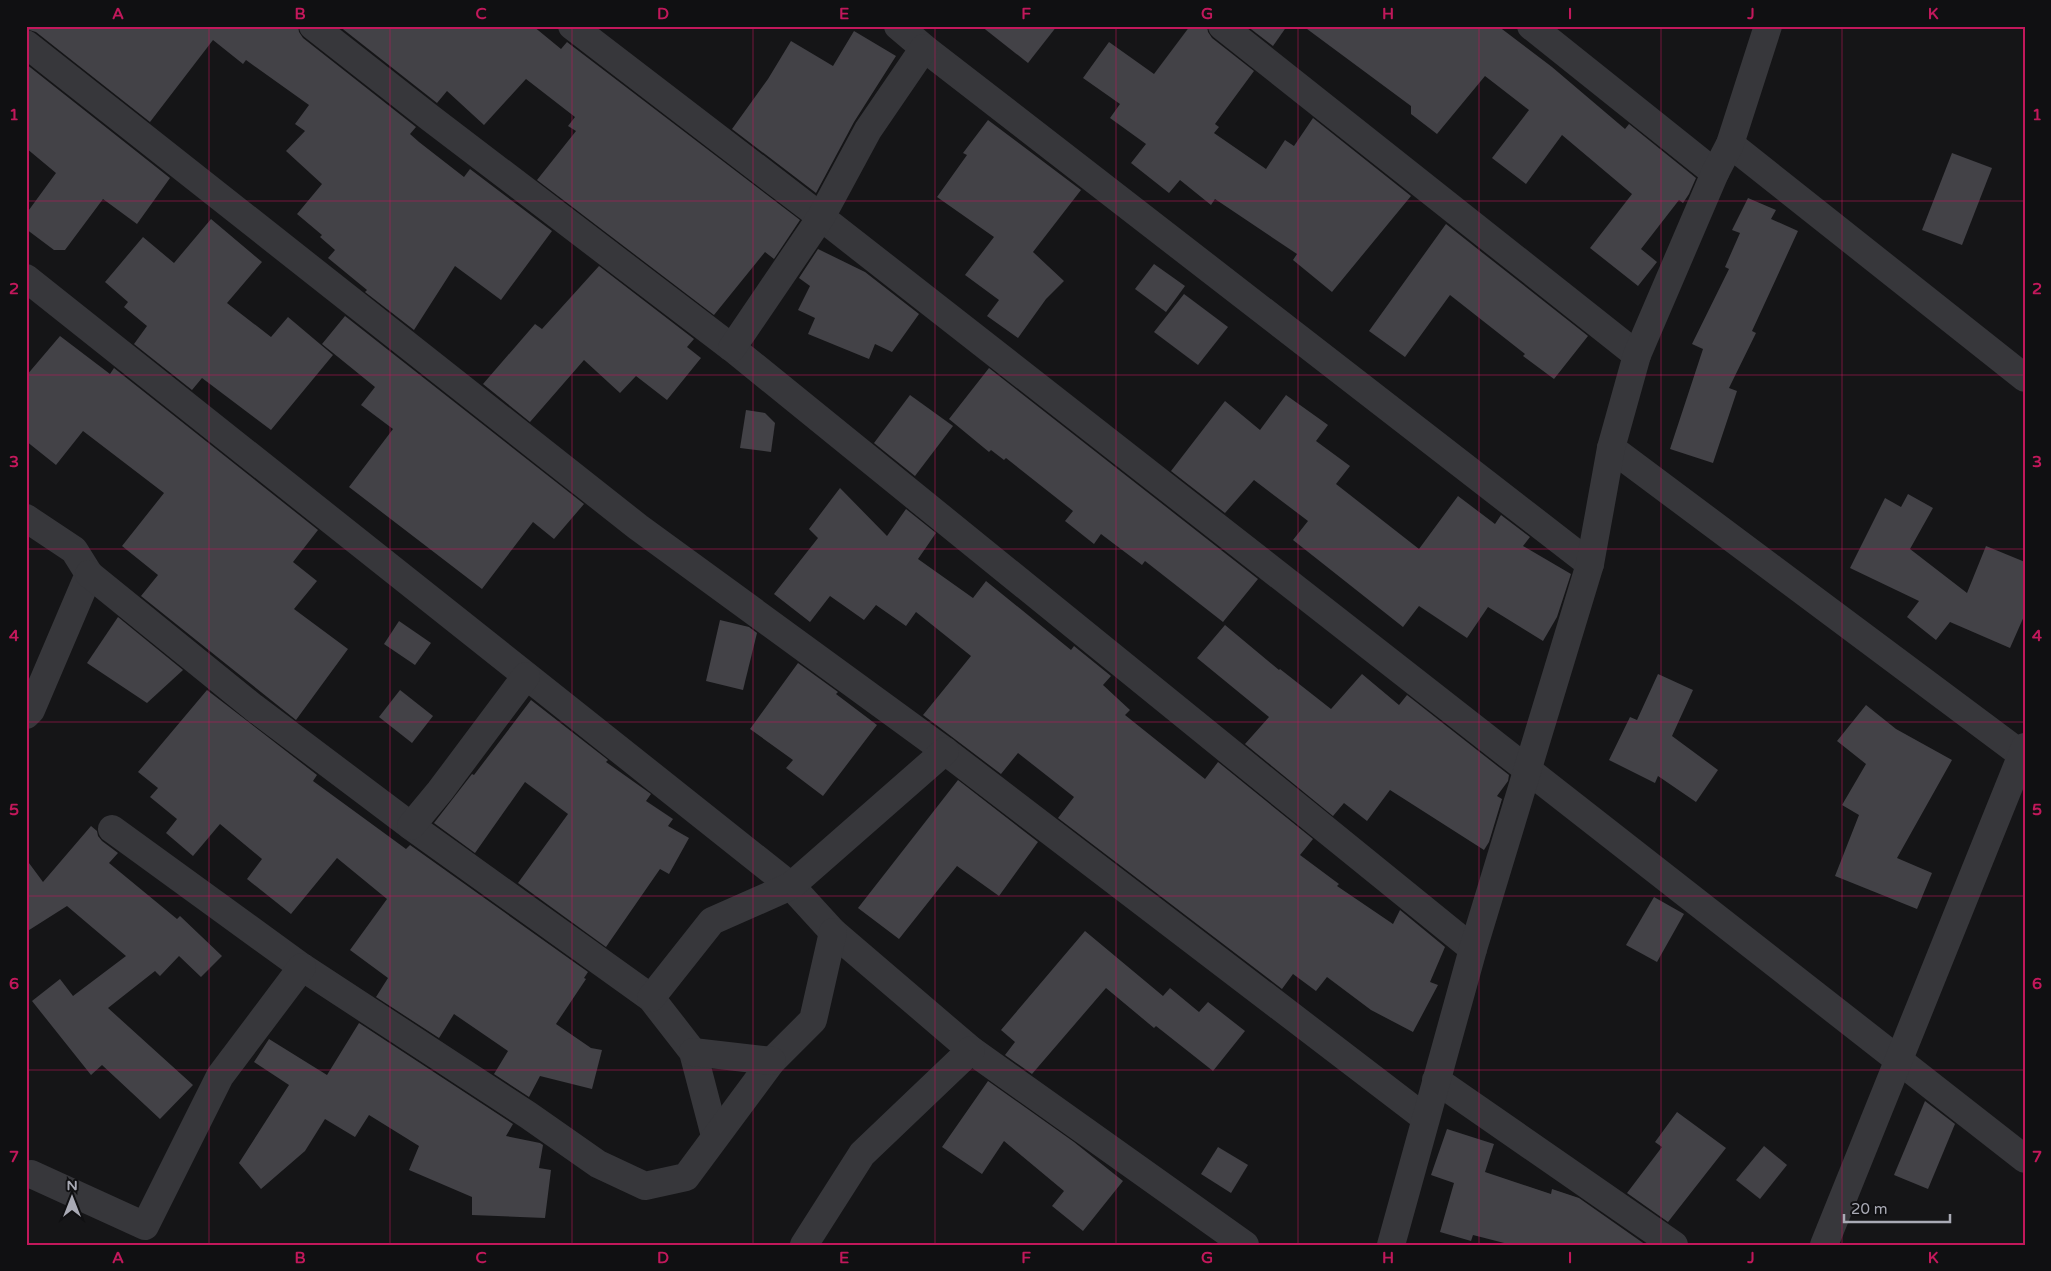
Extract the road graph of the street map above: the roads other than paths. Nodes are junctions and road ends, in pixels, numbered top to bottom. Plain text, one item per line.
1 (313, 26) edge
2 (572, 26) edge
3 (898, 26) edge
4 (1222, 26) edge
5 (1530, 26) edge
6 (1768, 26) edge
7 (26, 44) edge
8 (924, 48) junction
9 (1730, 144) junction
10 (1715, 173) junction
11 (821, 217) junction
12 (26, 278) edge
13 (732, 348) junction
14 (1637, 355) junction
15 (2025, 378) edge
16 (1611, 448) junction
17 (26, 518) edge
18 (1590, 564) junction
19 (89, 574) junction
20 (526, 676) junction
21 (26, 714) edge
22 (945, 751) junction
23 (2024, 753) edge
24 (1528, 770) junction
25 (411, 826) junction
26 (112, 829) dead end
27 (791, 886) junction
28 (833, 932) junction
29 (1473, 949) junction
30 (302, 967) junction
31 (651, 998) junction
32 (971, 1050) junction
33 (693, 1052) junction
34 (1899, 1060) junction
35 (772, 1061) junction
36 (1436, 1080) junction
37 (1425, 1118) junction
38 (716, 1136) junction
39 (2025, 1159) edge
40 (28, 1172) edge
41 (804, 1245) edge
42 (1245, 1245) edge
43 (1391, 1245) edge
44 (1674, 1245) edge
45 (1824, 1245) edge

1 - 13 street
2 - 11 street
3 - 8 street
4 - 14 street
5 - 10 street
6 - 9 street
7 - 22 street
8 - 11 street
8 - 18 street
9 - 10 street
9 - 15 street
10 - 14 street
11 - 13 street
11 - 24 street
12 - 20 street
13 - 29 street
14 - 16 street
16 - 18 street
16 - 23 street
17 - 19 street
18 - 24 street
19 - 21 street
19 - 25 street
20 - 25 street
20 - 27 street
22 - 27 street
22 - 37 street
23 - 34 street
24 - 29 street
24 - 34 street
25 - 31 street
26 - 30 street
27 - 28 street
27 - 31 street
28 - 32 street
28 - 35 street
29 - 36 street
30 - 38 street
30 - 40 street
31 - 33 street
32 - 41 street
32 - 42 street
33 - 35 street
33 - 38 street
34 - 39 street
34 - 45 street
35 - 38 street
36 - 37 street
36 - 44 street
37 - 43 street

